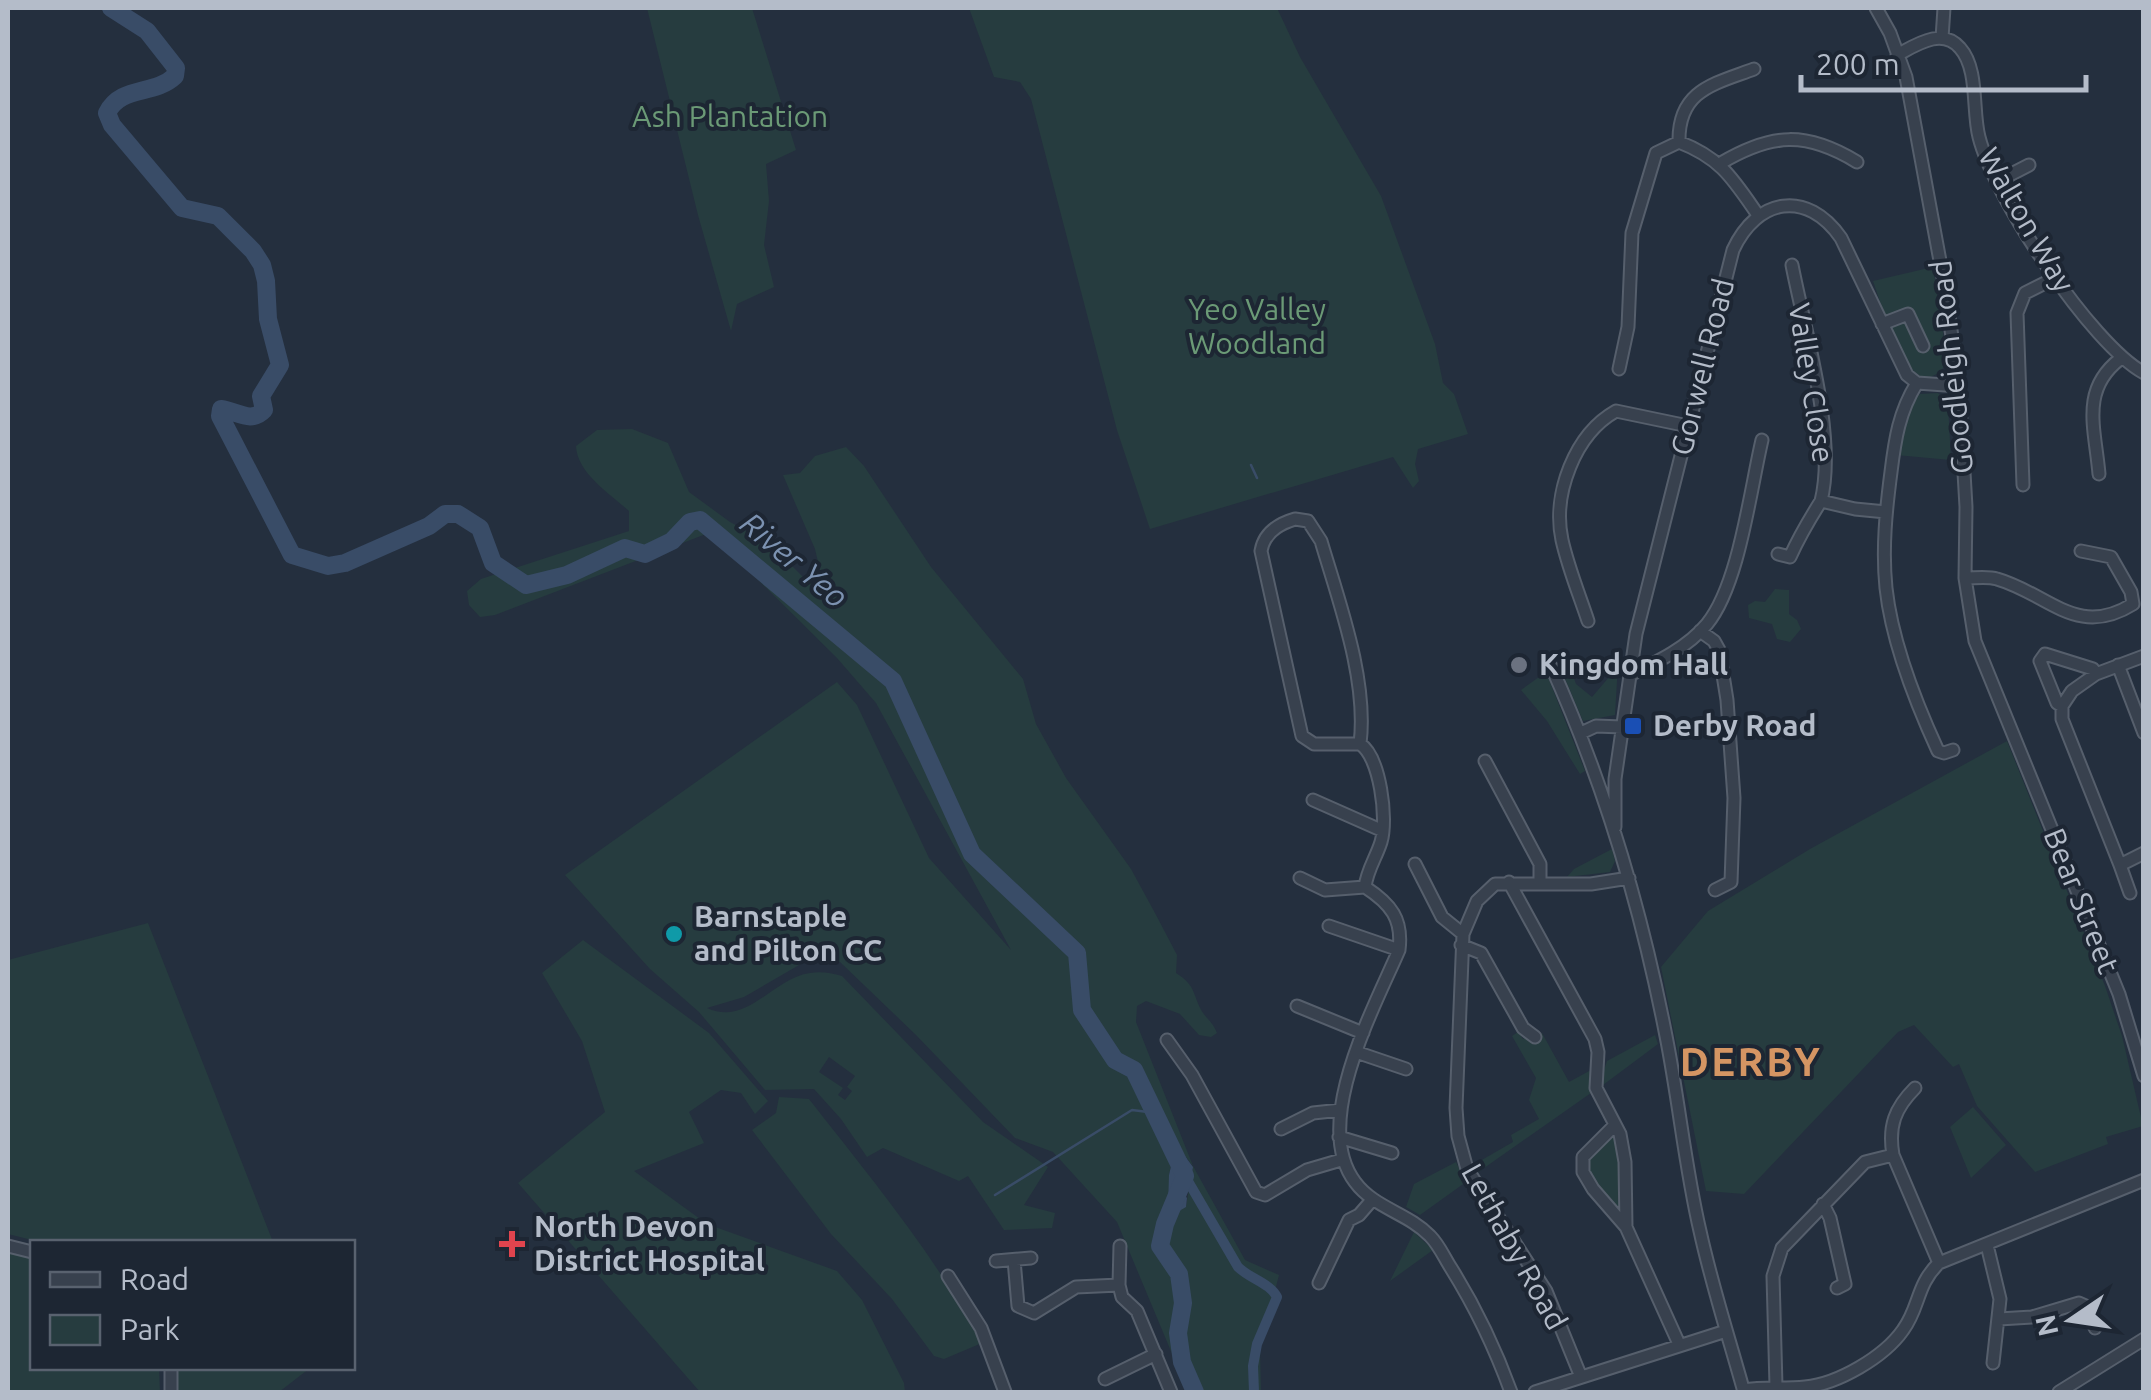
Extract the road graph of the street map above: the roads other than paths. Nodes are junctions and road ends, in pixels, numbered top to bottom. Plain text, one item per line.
1 (1876, 8) edge
2 (1944, 8) edge
3 (1942, 38) junction
4 (1898, 54) junction
5 (1754, 69) dead end
6 (1679, 142) junction
7 (1857, 162) dead end
8 (1721, 163) junction
9 (2029, 165) dead end
10 (1998, 181) junction
11 (1758, 214) junction
12 (1792, 265) dead end
13 (2055, 278) junction
14 (1882, 324) junction
15 (1922, 346) dead end
16 (2120, 359) junction
17 (1619, 369) dead end
18 (2144, 373) edge
19 (1917, 383) junction
20 (1959, 386) junction
21 (1688, 426) junction
22 (1762, 440) dead end
23 (2099, 474) dead end
24 (2022, 485) dead end
25 (1822, 501) junction
26 (1886, 512) junction
27 (2081, 550) dead end
28 (1778, 554) dead end
29 (1965, 578) junction
30 (1588, 621) dead end
31 (1700, 632) junction
32 (2144, 656) edge
33 (2118, 665) junction
34 (1551, 666) dead end
35 (2096, 674) junction
36 (1630, 675) junction
37 (2062, 706) junction
38 (1622, 727) junction
39 (2010, 728) joint
40 (1581, 733) junction
41 (2144, 734) edge
42 (1360, 744) junction
43 (1953, 750) dead end
44 (1485, 761) dead end
45 (1313, 800) dead end
46 (1615, 827) junction
47 (1383, 831) junction
48 (2144, 853) edge
49 (1415, 864) dead end
50 (2120, 865) junction
51 (1300, 878) dead end
52 (1630, 878) junction
53 (1509, 882) junction
54 (1540, 882) junction
55 (1365, 887) junction
56 (1715, 890) dead end
57 (2130, 893) dead end
58 (1329, 926) dead end
59 (1462, 940) junction
60 (1399, 950) junction
61 (1297, 1006) dead end
62 (1363, 1033) junction
63 (2138, 1033) edge
64 (1535, 1037) dead end
65 (1167, 1040) dead end
66 (1356, 1052) junction
67 (1406, 1069) dead end
68 (2144, 1076) edge
69 (1915, 1088) dead end
70 (1342, 1110) junction
71 (1615, 1125) junction
72 (1281, 1129) dead end
73 (1339, 1137) junction
74 (1392, 1153) dead end
75 (1894, 1155) junction
76 (1341, 1160) junction
77 (2144, 1180) edge
78 (1372, 1200) junction
79 (1823, 1204) junction
80 (1626, 1226) junction
81 (1987, 1245) junction
82 (1120, 1246) dead end
83 (1030, 1258) dead end
84 (1014, 1260) junction
85 (996, 1261) dead end
86 (1939, 1263) junction
87 (948, 1276) dead end
88 (1319, 1283) dead end
89 (1119, 1285) junction
90 (1837, 1288) dead end
91 (2000, 1319) junction
92 (2095, 1328) dead end
93 (1726, 1332) junction
94 (2144, 1339) edge
95 (1679, 1344) junction
96 (1156, 1354) junction
97 (1992, 1364) dead end
98 (1105, 1380) dead end
99 (1574, 1384) edge
100 (1776, 1386) junction
101 (1743, 1391) edge
102 (1005, 1392) edge
103 (1172, 1392) edge
104 (1511, 1392) edge
105 (1536, 1392) edge
106 (2059, 1392) edge

1 - 4 street, Goodleigh Road
2 - 3 street
3 - 4 street
3 - 10 street, Walton Way
4 - 20 street, Goodleigh Road
5 - 6 street
6 - 8 street
6 - 17 street
7 - 8 street
8 - 11 street
9 - 10 street
10 - 13 street, Walton Way
11 - 14 street
11 - 21 street, Gorwell Road
12 - 25 street, Valley Close
13 - 16 street, Walton Way
13 - 24 street
14 - 15 street
14 - 19 street
16 - 18 street, Walton Way
16 - 23 street
19 - 20 street
19 - 26 street
20 - 29 street, Goodleigh Road
21 - 30 street
21 - 36 street, Gorwell Road
22 - 31 street
25 - 26 street, Valley Close
25 - 28 street, Valley Close
26 - 43 street
27 - 29 street
29 - 39 street, Goodleigh Road
31 - 36 street
31 - 56 street
32 - 33 street
33 - 35 street
33 - 41 street
34 - 40 street
35 - 37 street
35 - 37 street
36 - 38 street, Gorwell Road
37 - 50 street
38 - 40 street
38 - 46 street, Gorwell Road
39 - 63 street, Bear Street
40 - 46 street
42 - 42 street
42 - 47 street
44 - 54 street
45 - 47 street
46 - 52 street
47 - 55 street
48 - 50 street
49 - 59 street
50 - 57 street
51 - 55 street
52 - 54 street
52 - 93 street
53 - 54 street
53 - 59 street
53 - 71 street
55 - 60 street
58 - 60 street
59 - 64 street
59 - 99 street, Lethaby Road
60 - 62 street
61 - 62 street
62 - 66 street
63 - 68 street, Bear Street
65 - 76 street
66 - 67 street
66 - 70 street
69 - 75 street
70 - 72 street
70 - 73 street
71 - 80 street
71 - 80 street
73 - 74 street
73 - 76 street
75 - 79 street
75 - 86 street
76 - 78 street
77 - 81 street
78 - 88 street
78 - 104 street
79 - 90 street
79 - 100 street
80 - 95 street
81 - 86 street
81 - 91 street
82 - 89 street
83 - 84 street
84 - 85 street
84 - 89 street
86 - 100 street
87 - 102 street
89 - 96 street
91 - 92 street
91 - 97 street
93 - 95 street
93 - 101 street
94 - 106 street
95 - 99 street
96 - 98 street
96 - 103 street
99 - 105 street
100 - 101 street

